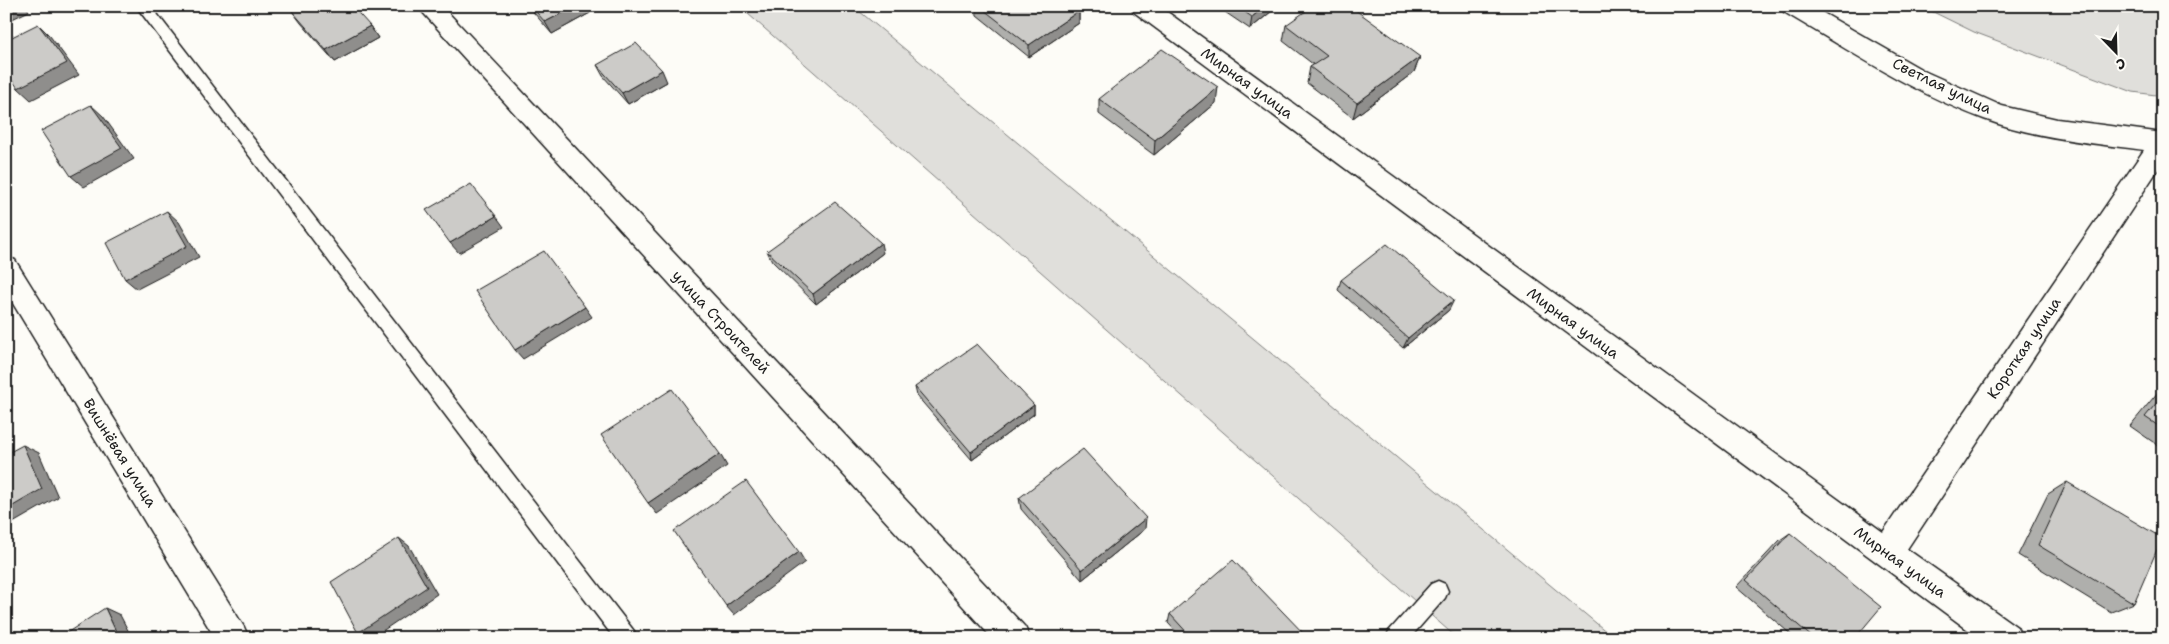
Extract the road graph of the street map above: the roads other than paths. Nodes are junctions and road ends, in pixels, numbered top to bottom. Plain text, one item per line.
1 (143, 6) edge
2 (428, 6) edge
3 (1142, 6) edge
4 (1792, 6) edge
5 (2162, 143) edge
6 (6, 268) edge
7 (1887, 553) junction
8 (1438, 591) dead end
9 (233, 638) edge
10 (627, 638) edge
11 (1014, 638) edge
12 (1396, 638) edge
13 (2006, 638) edge

1 - 10 lane
2 - 11 street, улица Строителей
3 - 7 street, Мирная улица
4 - 5 street, Светлая улица
5 - 7 street, Короткая улица
6 - 9 street, Вишнёвая улица
7 - 13 street, Мирная улица
8 - 12 lane

